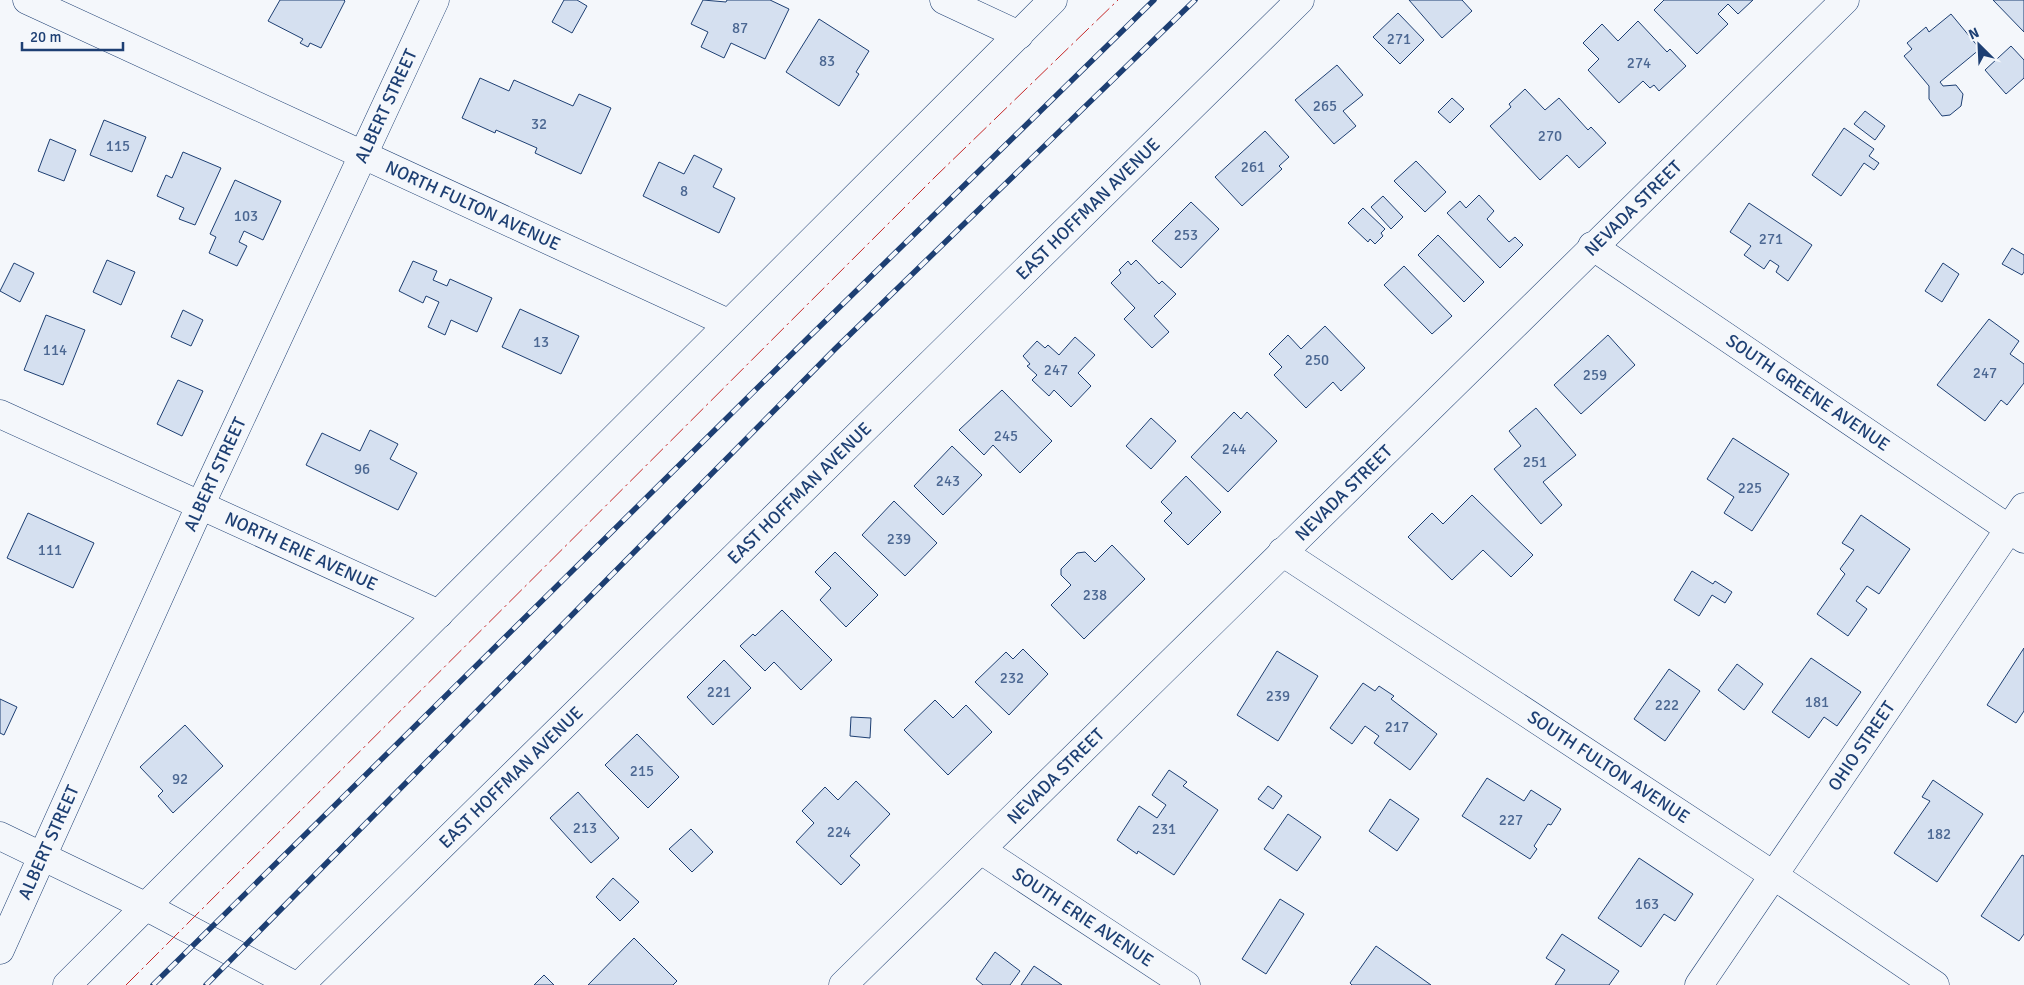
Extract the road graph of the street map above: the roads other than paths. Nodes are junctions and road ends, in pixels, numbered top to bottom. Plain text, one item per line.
1 (27, 0) edge
2 (435, 0) edge
3 (944, 0) edge
4 (1053, 0) edge
5 (1300, 0) edge
6 (1845, 0) edge
7 (1019, 35) junction
8 (364, 154) junction
9 (1592, 246) junction
10 (728, 323) junction
11 (0, 414) edge
12 (200, 506) junction
13 (2019, 525) edge
14 (1282, 552) junction
15 (439, 614) junction
16 (0, 836) edge
17 (981, 850) junction
18 (43, 855) junction
19 (1773, 875) junction
20 (145, 906) junction
21 (0, 950) edge
22 (67, 985) edge
23 (294, 985) edge
24 (300, 985) edge
25 (843, 985) edge
26 (1186, 985) edge
27 (1699, 985) edge
28 (1935, 985) edge

1 - 8 street, NORTH FULTON AVENUE
2 - 8 street, ALBERT STREET
3 - 7 street
4 - 7 street
5 - 24 street, EAST HOFFMAN AVENUE
6 - 9 street, NEVADA STREET
7 - 10 street
8 - 10 street, NORTH FULTON AVENUE
8 - 12 street, ALBERT STREET
9 - 13 street, SOUTH GREENE AVENUE
9 - 14 street, NEVADA STREET
10 - 15 street
11 - 12 street, NORTH ERIE AVENUE
12 - 15 street, NORTH ERIE AVENUE
12 - 18 street, ALBERT STREET
13 - 19 street, OHIO STREET
14 - 17 street, NEVADA STREET
14 - 19 street, SOUTH FULTON AVENUE
15 - 20 street
16 - 18 street
17 - 25 street, NEVADA STREET
17 - 26 street, SOUTH ERIE AVENUE
18 - 20 street
18 - 21 street, ALBERT STREET
19 - 27 street, OHIO STREET
19 - 28 street, SOUTH FULTON AVENUE
20 - 22 street
20 - 23 street

